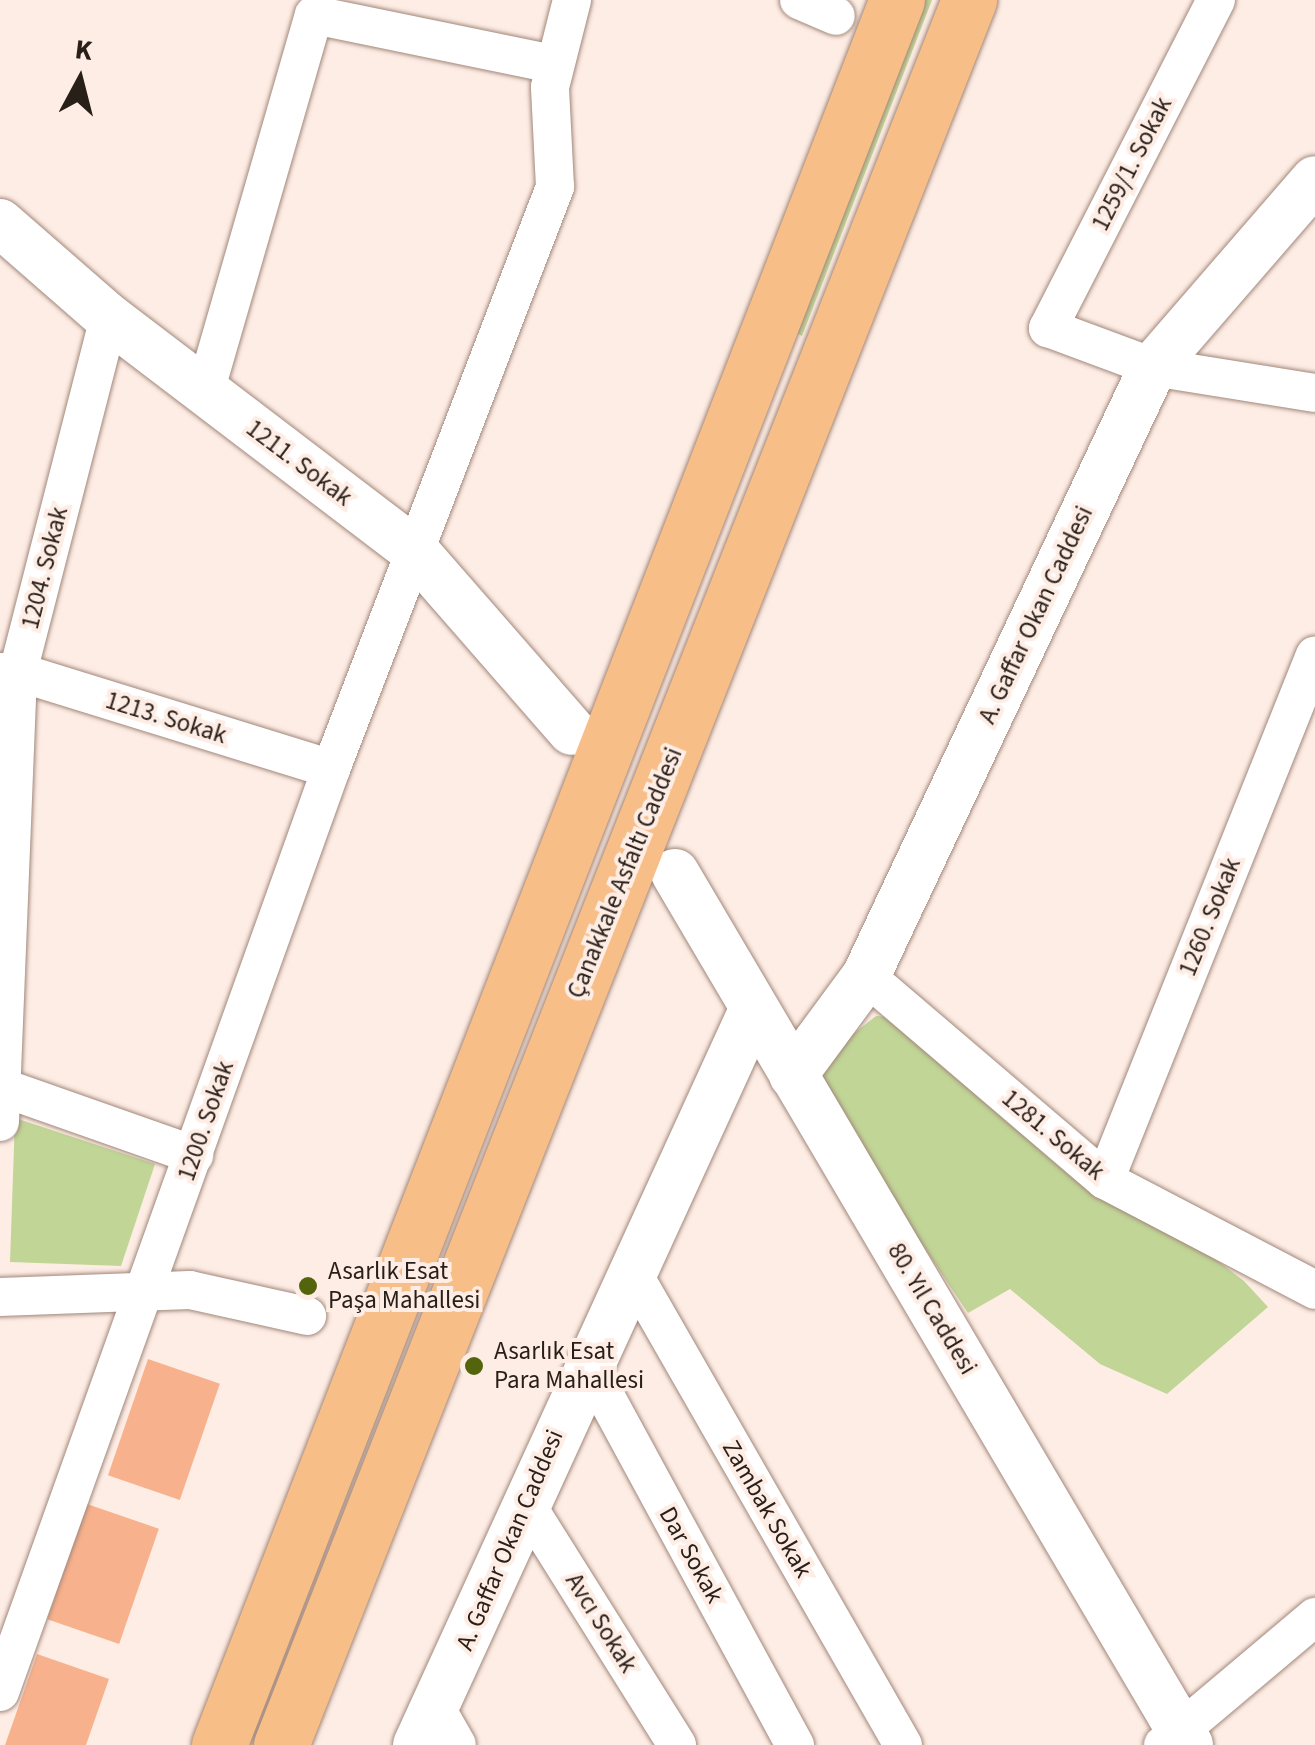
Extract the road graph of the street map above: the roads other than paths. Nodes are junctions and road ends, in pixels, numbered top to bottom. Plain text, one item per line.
1 (572, 0) edge
2 (799, 0) edge
3 (897, 0) edge
4 (968, 0) edge
5 (1216, 0) edge
6 (836, 16) dead end
7 (553, 64) junction
8 (1315, 180) edge
9 (0, 223) edge
10 (109, 318) junction
11 (1153, 367) junction
12 (205, 392) junction
13 (1315, 393) edge
14 (414, 550) junction
15 (1315, 655) edge
16 (9, 672) edge
17 (572, 732) dead end
18 (331, 768) junction
19 (674, 873) dead end
20 (866, 976) junction
21 (754, 1008) junction
22 (793, 1074) junction
23 (1, 1105) edge
24 (194, 1155) junction
25 (1105, 1180) junction
26 (632, 1272) junction
27 (1315, 1290) edge
28 (146, 1291) junction
29 (0, 1298) edge
30 (307, 1316) dead end
31 (588, 1364) junction
32 (524, 1501) junction
33 (1315, 1616) edge
34 (0, 1692) edge
35 (437, 1733) edge
36 (1178, 1741) edge
37 (218, 1745) edge
38 (281, 1745) edge
39 (677, 1745) edge
40 (795, 1745) edge
41 (903, 1745) edge

1 - 7 street, 1200. Sokak
2 - 6 street
3 - 37 highway
4 - 38 highway, Çanakkale Asfaltı Caddesi
5 - 11 street, 1259/1. Sokak
7 - 12 street
7 - 14 street, 1200. Sokak
8 - 11 street, A. Gaffar Okan Caddesi
9 - 10 street, 1211. Sokak
10 - 12 street, 1211. Sokak
10 - 16 street, 1204. Sokak
11 - 13 street
11 - 20 street, A. Gaffar Okan Caddesi
12 - 14 street, 1211. Sokak
14 - 17 street, 1211. Sokak
14 - 18 street, 1200. Sokak
15 - 25 street, 1260. Sokak
16 - 18 street, 1213. Sokak
16 - 23 street, 1204. Sokak
18 - 24 street, 1200. Sokak
19 - 21 street, 80. Yıl Caddesi
20 - 22 street, A. Gaffar Okan Caddesi
20 - 25 street, 1281. Sokak
21 - 22 street, 80. Yıl Caddesi
21 - 26 street, A. Gaffar Okan Caddesi
22 - 36 street, 80. Yıl Caddesi
23 - 24 street
24 - 28 street, 1200. Sokak
25 - 27 street, 1281. Sokak
26 - 31 street, A. Gaffar Okan Caddesi
26 - 41 street, Zambak Sokak
28 - 29 street
28 - 30 street
28 - 34 street, 1200. Sokak
31 - 32 street, A. Gaffar Okan Caddesi
31 - 40 street, Dar Sokak
32 - 35 street, A. Gaffar Okan Caddesi
32 - 39 street, Avcı Sokak
33 - 36 street

